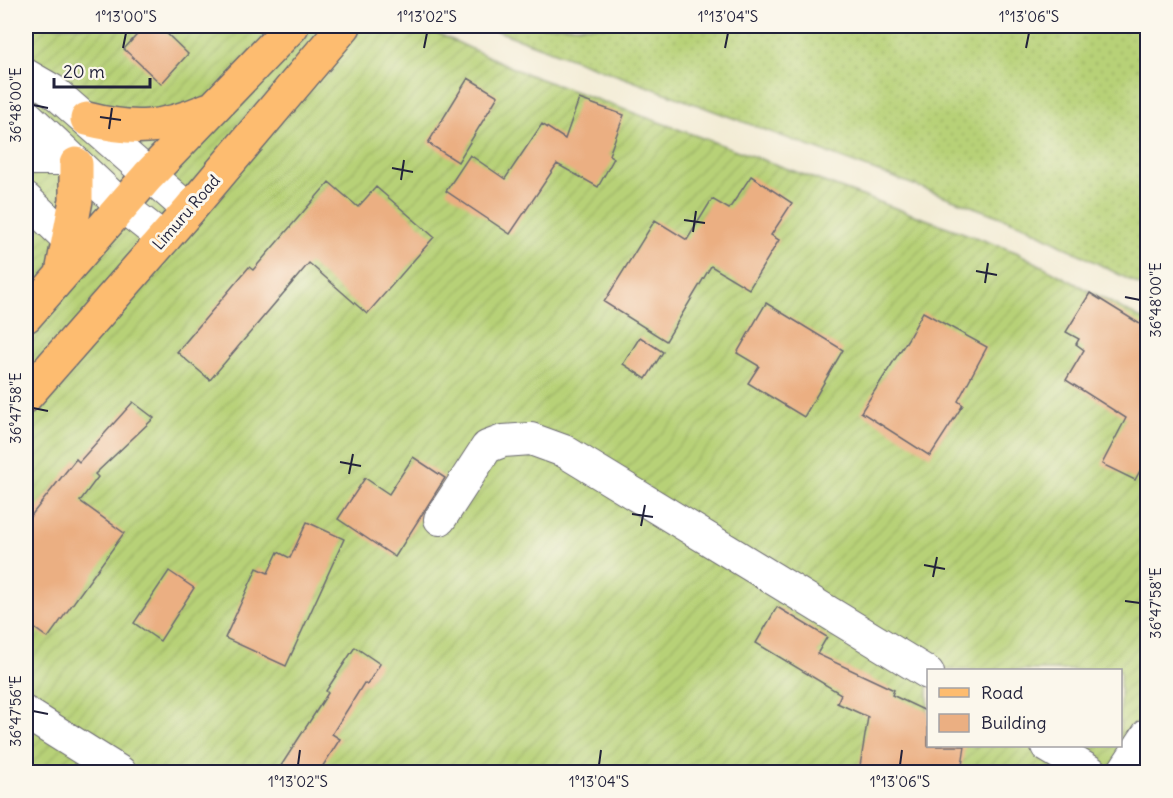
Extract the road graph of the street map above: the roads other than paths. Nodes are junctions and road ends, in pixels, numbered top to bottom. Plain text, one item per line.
1 (292, 26) edge
2 (344, 26) edge
3 (26, 75) edge
4 (213, 108) junction
5 (26, 116) edge
6 (87, 119) junction
7 (26, 159) edge
8 (73, 162) junction
9 (148, 176) junction
10 (26, 199) edge
11 (122, 206) junction
12 (189, 210) junction
13 (164, 239) junction
14 (70, 241) junction
15 (62, 275) junction
16 (26, 316) edge
17 (26, 396) edge
18 (440, 519) dead end
19 (927, 672) edge
20 (26, 713) edge
21 (1148, 734) edge
22 (1049, 747) edge
23 (120, 772) edge
24 (1091, 772) edge
25 (1123, 772) edge

1 - 4 main road
2 - 12 main road, Limuru Road
3 - 6 street
4 - 6 main road
4 - 9 main road
5 - 8 street
6 - 9 street
7 - 8 street
8 - 11 street
8 - 14 main road
9 - 11 main road
9 - 12 street
10 - 14 street
11 - 13 street
11 - 15 main road
12 - 13 main road, Limuru Road
13 - 17 main road, Limuru Road
14 - 15 main road
15 - 16 main road
18 - 19 street
20 - 23 street
21 - 25 street
22 - 24 street

